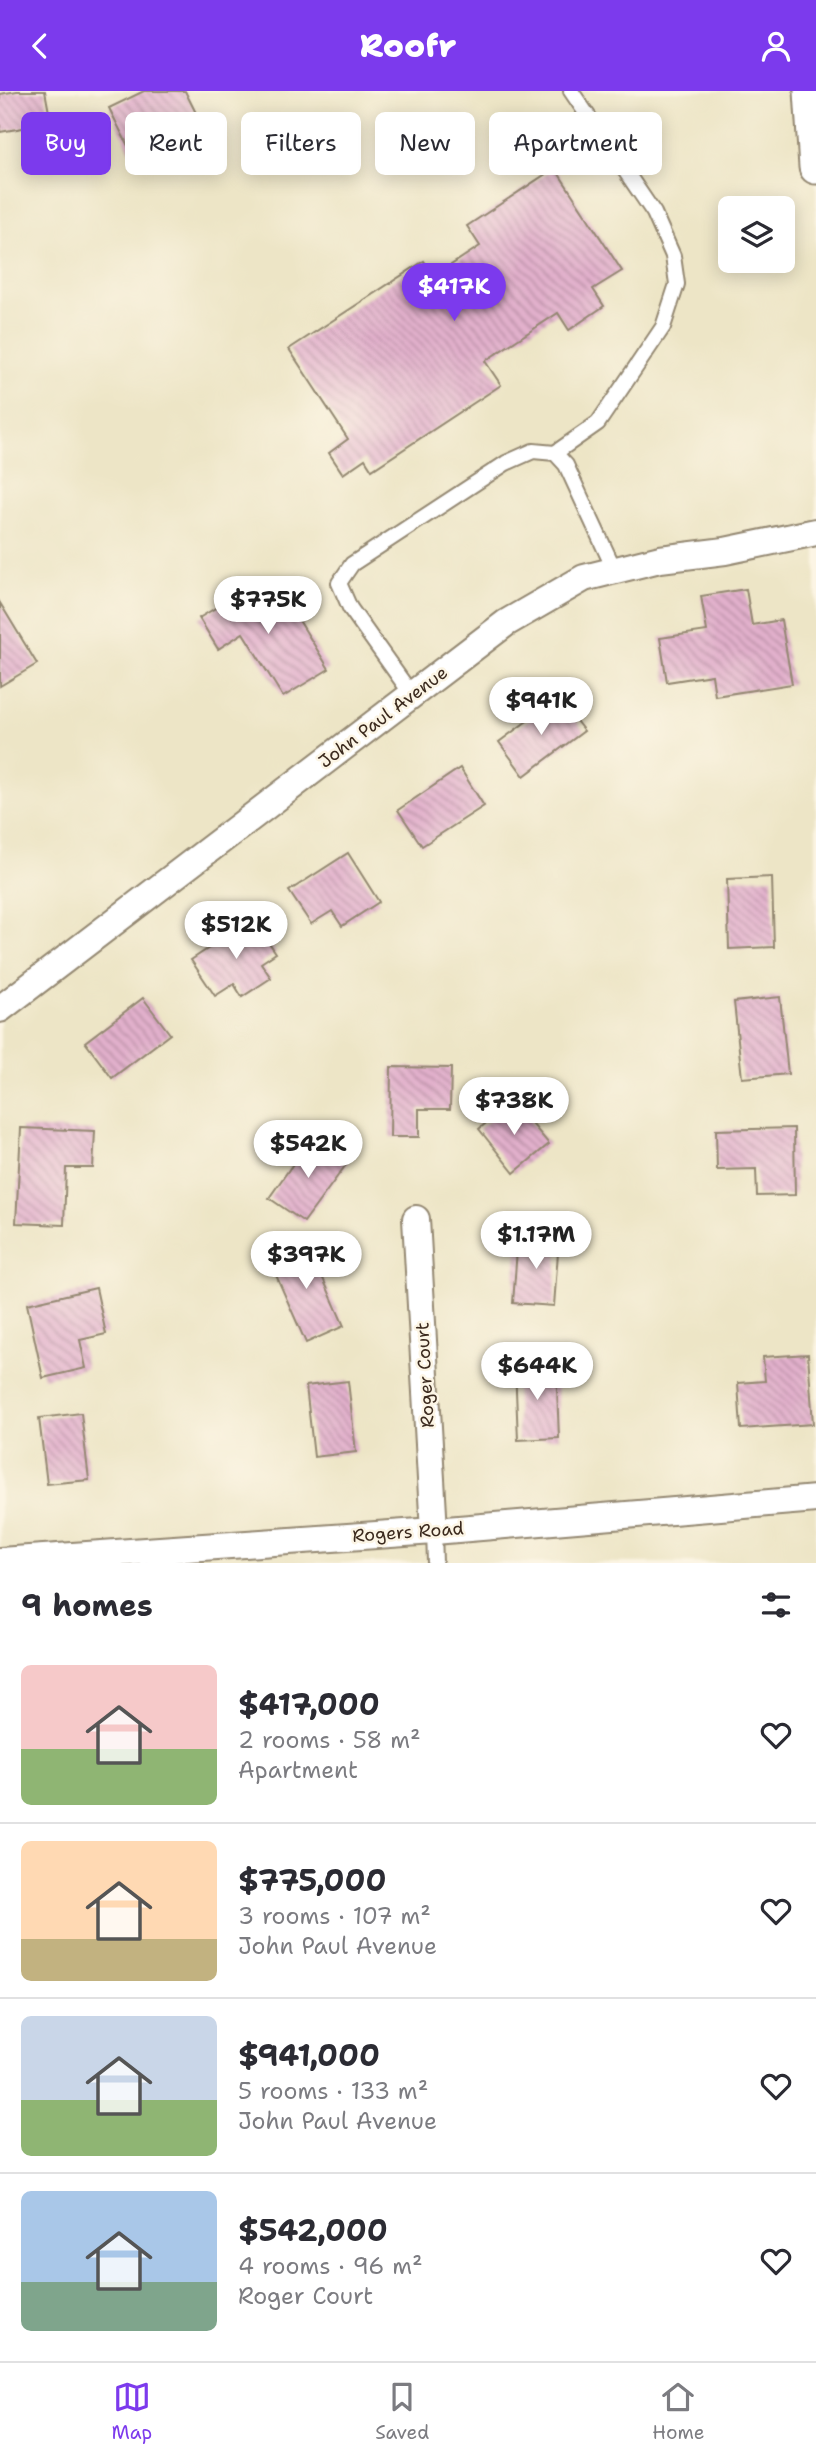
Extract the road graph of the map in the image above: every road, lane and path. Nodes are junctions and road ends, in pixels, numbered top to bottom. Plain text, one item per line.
1 (571, 91) edge
2 (811, 91) edge
3 (816, 167) edge
4 (555, 453) junction
5 (816, 532) edge
6 (615, 571) junction
7 (412, 695) junction
8 (0, 1009) edge
9 (416, 1219) dead end
10 (816, 1499) edge
11 (434, 1531) junction
12 (177, 1555) edge
13 (0, 1561) edge
14 (435, 1563) edge

1 - 4 lane
2 - 3 street
4 - 6 lane
4 - 7 lane
5 - 6 street, John Paul Avenue
6 - 7 street, John Paul Avenue
7 - 8 street, John Paul Avenue
9 - 11 street, Roger Court
10 - 11 street, Rogers Road
11 - 12 street, Rogers Road
11 - 14 lane
12 - 13 street, Rogers Road

